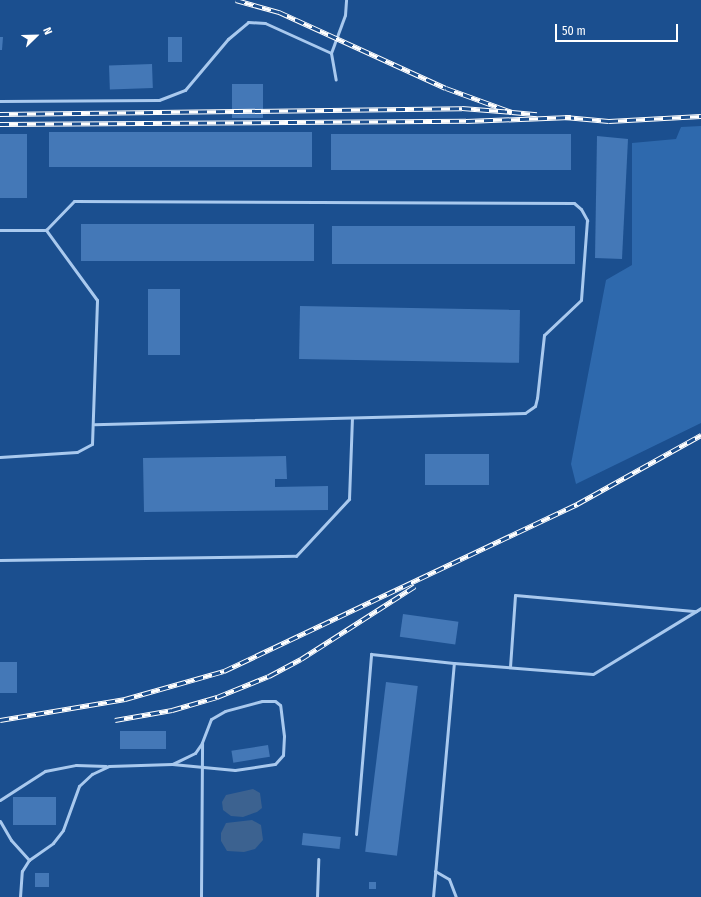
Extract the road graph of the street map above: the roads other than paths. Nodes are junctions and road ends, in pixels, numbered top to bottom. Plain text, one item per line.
1 (346, 0) edge
2 (331, 53) junction
3 (336, 80) dead end
4 (0, 101) edge
5 (0, 230) edge
6 (46, 230) junction
7 (352, 418) junction
8 (94, 424) junction
9 (0, 457) edge
10 (0, 560) edge
11 (701, 608) edge
12 (696, 611) junction
13 (454, 663) junction
14 (510, 667) junction
15 (202, 743) junction
16 (172, 764) junction
17 (108, 766) junction
18 (202, 767) junction
19 (0, 800) edge
20 (0, 821) edge
21 (356, 834) dead end
22 (318, 858) dead end
23 (29, 860) junction
24 (435, 871) junction
25 (20, 897) edge
26 (201, 897) edge
27 (317, 897) edge
28 (433, 897) edge
29 (456, 897) edge

1 - 2 lane
2 - 3 lane
2 - 4 lane
5 - 6 lane
6 - 7 lane
6 - 8 lane
7 - 8 lane
7 - 10 lane
8 - 9 lane
11 - 12 lane
12 - 14 lane
12 - 14 lane
13 - 14 lane
13 - 21 lane
13 - 24 lane
15 - 16 lane
15 - 18 lane
15 - 18 lane
16 - 17 lane
16 - 18 lane
17 - 19 lane
17 - 23 lane
18 - 26 lane
20 - 23 lane
22 - 27 lane
23 - 25 lane
24 - 28 lane
24 - 29 lane

